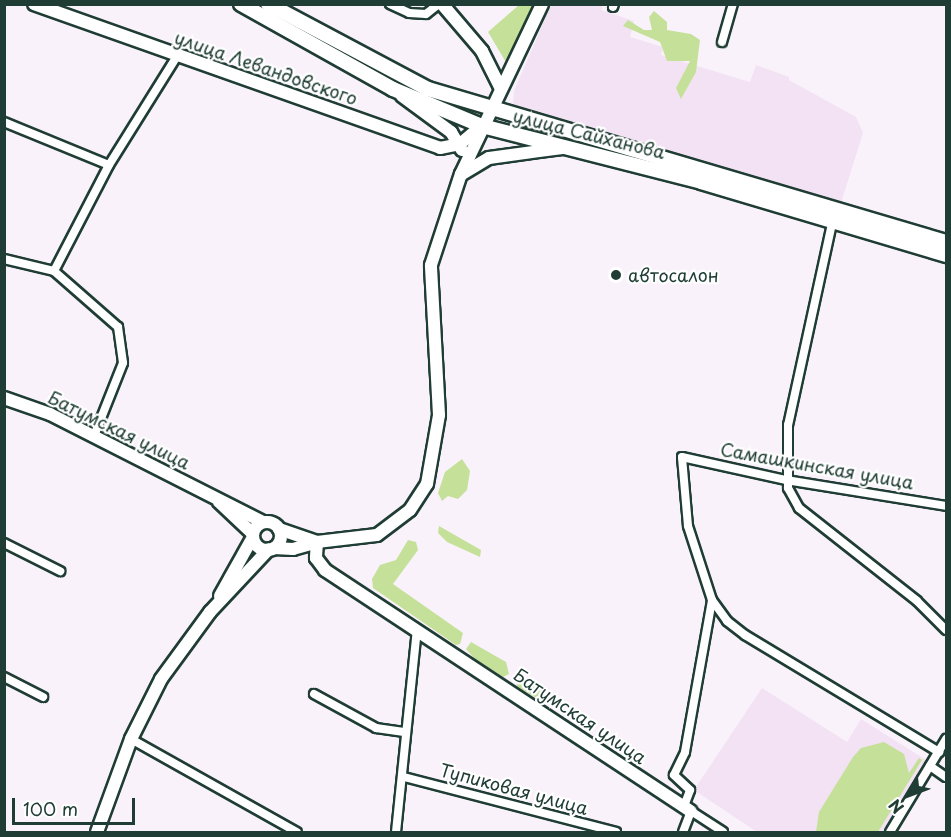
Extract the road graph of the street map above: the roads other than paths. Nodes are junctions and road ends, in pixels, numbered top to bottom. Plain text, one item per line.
1 (34, 4) edge
2 (241, 4) edge
3 (268, 4) edge
4 (390, 4) edge
5 (440, 4) edge
6 (542, 4) edge
7 (733, 4) edge
8 (722, 42) dead end
9 (177, 56) junction
10 (393, 89) junction
11 (501, 89) junction
12 (490, 110) junction
13 (4, 122) edge
14 (482, 126) junction
15 (460, 144) junction
16 (567, 147) junction
17 (109, 165) junction
18 (461, 174) junction
19 (834, 216) junction
20 (946, 242) edge
21 (946, 255) edge
22 (4, 259) edge
23 (54, 271) junction
24 (4, 398) edge
25 (94, 436) junction
26 (786, 480) junction
27 (216, 499) junction
28 (946, 506) edge
29 (263, 522) junction
30 (279, 529) junction
31 (253, 535) junction
32 (316, 542) junction
33 (4, 543) edge
34 (272, 548) junction
35 (60, 571) dead end
36 (712, 600) junction
37 (210, 612) junction
38 (417, 630) junction
39 (946, 630) edge
40 (4, 677) edge
41 (314, 694) dead end
42 (43, 697) dead end
43 (406, 732) junction
44 (131, 739) junction
45 (946, 739) edge
46 (939, 752) junction
47 (930, 766) junction
48 (404, 777) junction
49 (946, 777) edge
50 (687, 809) junction
51 (98, 832) edge
52 (297, 832) edge
53 (396, 832) edge
54 (616, 832) edge
55 (683, 832) edge
56 (723, 832) edge
57 (890, 832) edge

1 - 9 street, улица Левандовского
2 - 10 main road, улица Сайханова
3 - 12 main road, улица Сайханова
4 - 5 street
5 - 11 street
6 - 11 street
7 - 8 street
9 - 15 street, улица Левандовского
9 - 17 street
10 - 14 main road, улица Сайханова
10 - 15 street
11 - 12 street
12 - 14 street
12 - 19 main road, улица Сайханова
13 - 17 street
14 - 15 street
14 - 16 main road, улица Сайханова
14 - 18 street
15 - 18 street
16 - 18 street
16 - 19 main road, улица Сайханова
17 - 23 street
18 - 32 street
19 - 20 main road
19 - 21 main road, улица Сайханова
19 - 26 street
22 - 23 street
23 - 25 street
24 - 25 street, Батумская улица
25 - 27 street, Батумская улица
26 - 28 street, Самашкинская улица
26 - 36 street, Самашкинская улица
26 - 39 street
27 - 29 street
27 - 31 street
29 - 30 street
29 - 31 street
30 - 32 street
30 - 34 street
31 - 34 street
31 - 37 street
32 - 34 street
32 - 38 street, Батумская улица
33 - 35 street
34 - 37 street
36 - 46 street
36 - 50 street
37 - 44 street
38 - 43 street
38 - 50 street, Батумская улица
40 - 42 street
41 - 43 street
43 - 48 street
44 - 51 street
44 - 52 street
45 - 46 street
46 - 47 street
47 - 49 street
47 - 57 street
48 - 53 street
48 - 54 street, Тупиковая улица
50 - 55 street
50 - 56 street, Батумская улица

